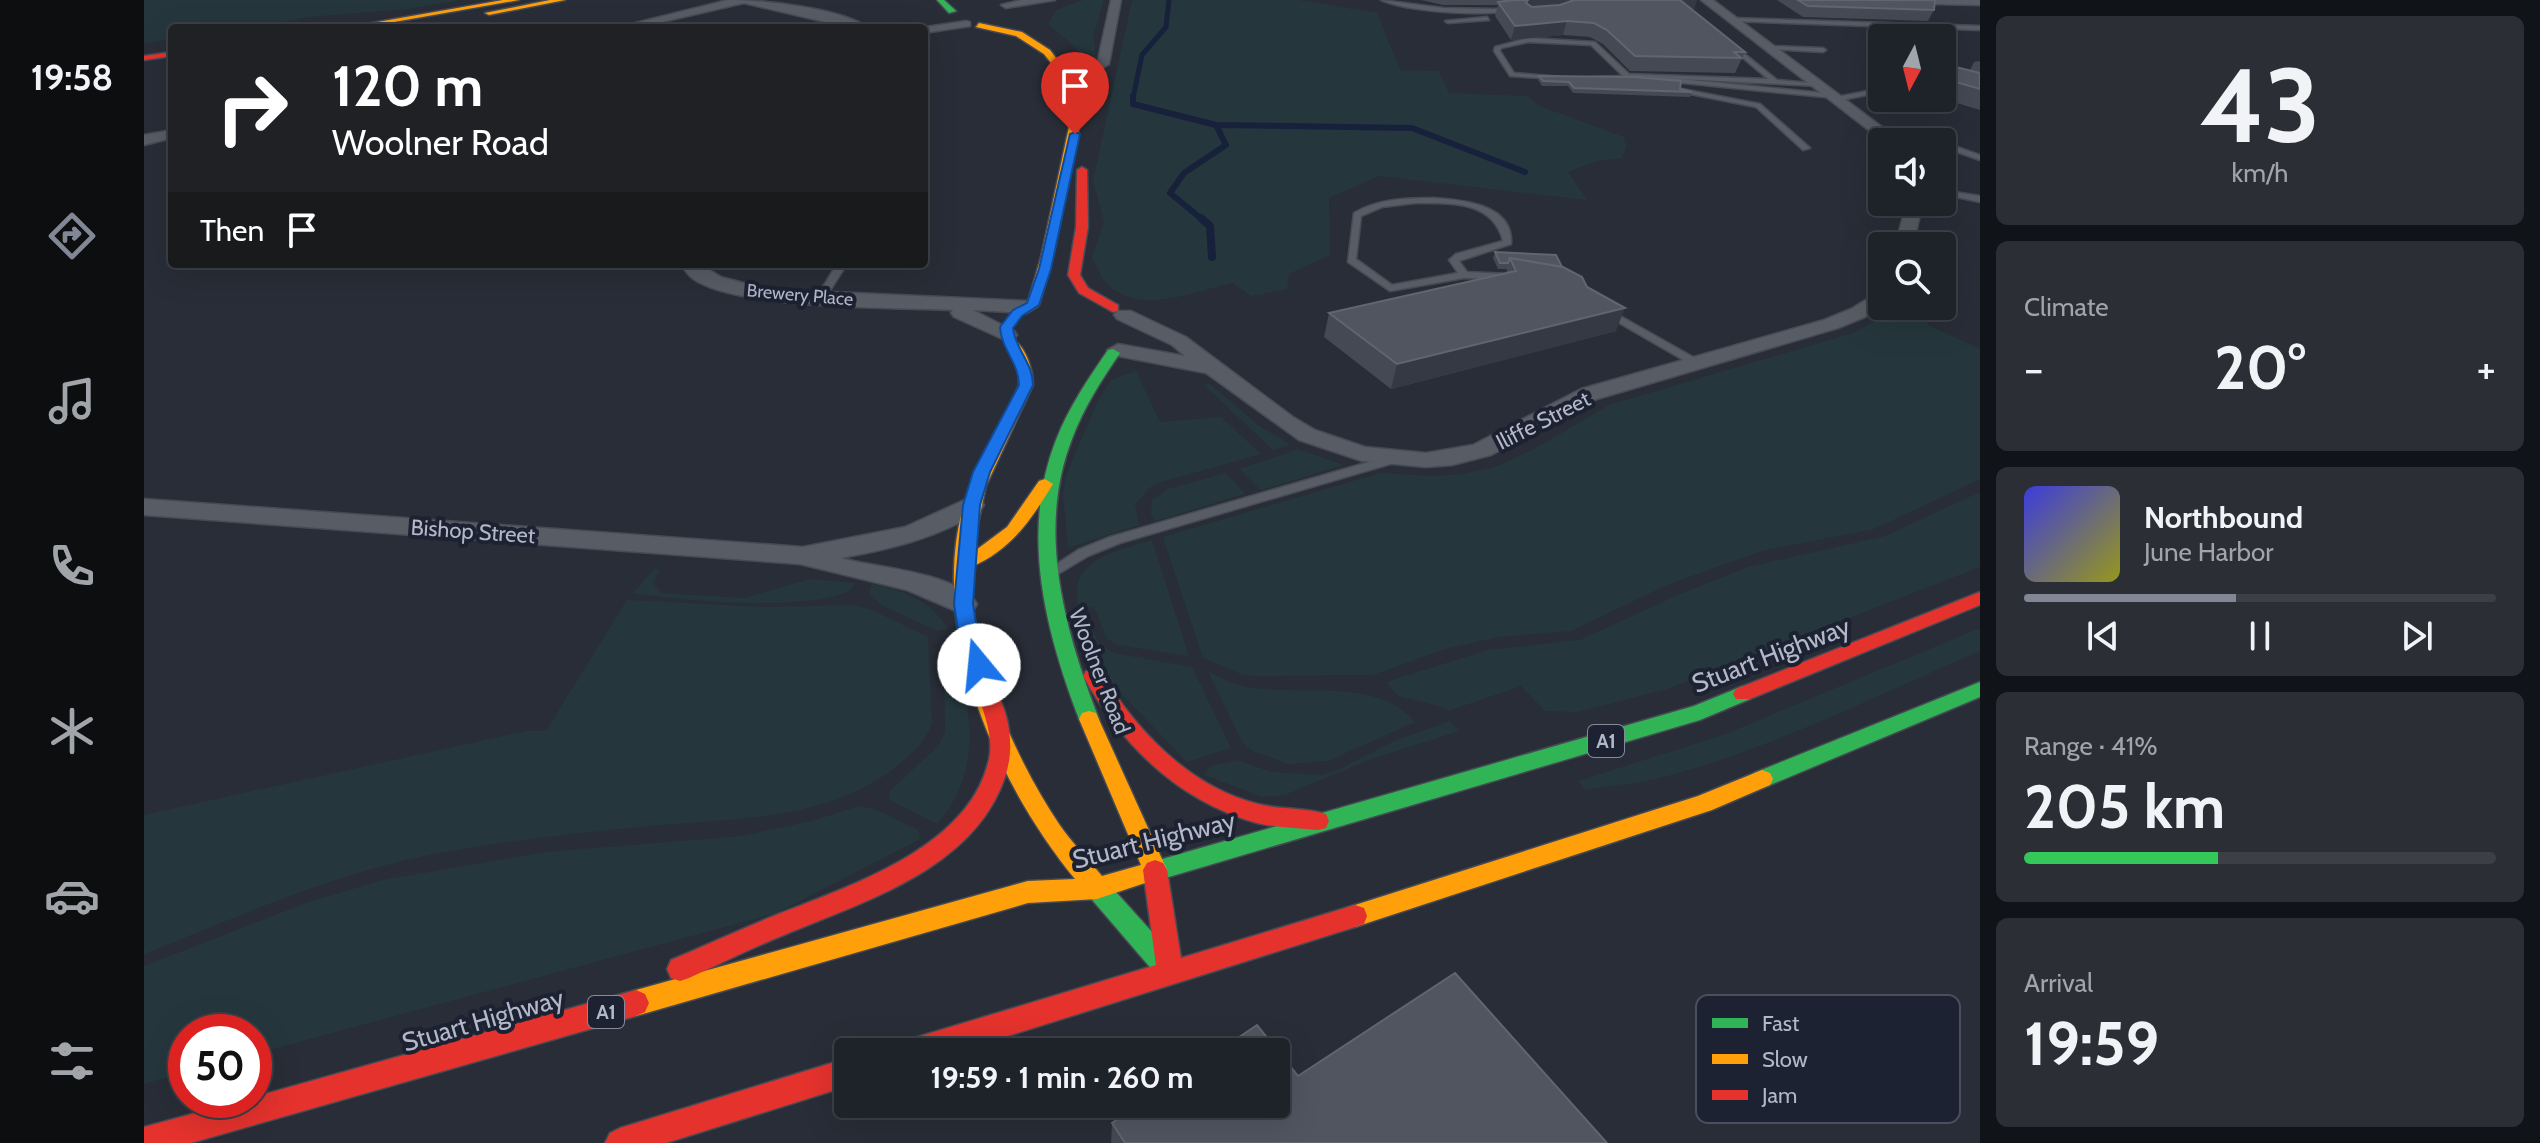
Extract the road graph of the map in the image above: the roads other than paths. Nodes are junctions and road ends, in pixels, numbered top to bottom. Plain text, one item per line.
1 (516, 0) edge
2 (562, 0) edge
3 (744, 0) edge
4 (1050, 0) edge
5 (1065, 0) edge
6 (1116, 0) edge
7 (1384, 0) edge
8 (1549, 0) edge
9 (1706, 0) edge
10 (1889, 0) edge
11 (1980, 2) edge
12 (974, 9) edge
13 (1030, 14) junction
14 (1535, 15) edge
15 (1733, 20) junction
16 (1448, 21) dead end
17 (371, 24) edge
18 (422, 24) edge
19 (639, 24) edge
20 (850, 24) edge
21 (928, 25) edge
22 (928, 25) edge
23 (1980, 28) edge
24 (1727, 42) edge
25 (1770, 48) junction
26 (1823, 50) dead end
27 (168, 55) edge
28 (144, 58) edge
29 (168, 63) edge
30 (1103, 64) dead end
31 (144, 66) edge
32 (1627, 76) junction
33 (1572, 78) edge
34 (1654, 78) junction
35 (1776, 82) junction
36 (1818, 84) junction
37 (1664, 88) junction
38 (1797, 92) junction
39 (1868, 92) edge
40 (1836, 97) junction
41 (1876, 128) edge
42 (168, 135) edge
43 (144, 140) edge
44 (1806, 148) dead end
45 (1956, 149) edge
46 (168, 152) edge
47 (144, 154) edge
48 (1980, 158) edge
49 (1956, 195) edge
50 (1980, 199) edge
51 (694, 268) edge
52 (840, 268) edge
53 (1464, 275) junction
54 (1523, 277) edge
55 (821, 298) junction
56 (1590, 302) edge
57 (918, 303) junction
58 (1030, 306) junction
59 (1868, 306) edge
60 (1118, 312) junction
61 (1010, 339) junction
62 (1116, 351) junction
63 (1046, 359) dead end
64 (1093, 359) dead end
65 (1696, 363) junction
66 (1213, 368) junction
67 (1393, 459) junction
68 (1052, 473) junction
69 (971, 505) junction
70 (144, 507) edge
71 (801, 555) junction
72 (966, 563) junction
73 (887, 575) junction
74 (1045, 576) junction
75 (1980, 598) edge
76 (963, 604) junction
77 (1060, 643) junction
78 (1980, 689) edge
79 (988, 694) junction
80 (1323, 821) junction
81 (1155, 870) junction
82 (1097, 888) junction
83 (1170, 971) junction
84 (546, 1029) junction
85 (958, 1038) edge
86 (834, 1076) edge
87 (144, 1142) edge
88 (620, 1143) edge

1 - 17 main road
2 - 18 main road
3 - 19 street
3 - 20 street
4 - 12 street
5 - 13 street
6 - 30 street
7 - 8 lane
9 - 15 street
10 - 11 street
12 - 13 main road
12 - 13 main road
12 - 21 street
12 - 22 street
12 - 58 main road
13 - 60 main road
14 - 16 lane
15 - 23 lane
15 - 25 street
24 - 35 lane
25 - 26 lane
25 - 36 street
27 - 28 main road
29 - 31 main road
32 - 33 lane
32 - 34 lane
32 - 37 lane
34 - 35 lane
34 - 37 lane
34 - 38 lane
35 - 36 lane
35 - 38 lane
36 - 40 street
37 - 44 lane
38 - 40 lane
39 - 40 lane
40 - 41 street
42 - 43 street
45 - 48 lane
46 - 47 street
49 - 50 lane
51 - 55 street, Brewery Place
52 - 55 lane
53 - 53 lane
53 - 54 lane
55 - 57 street, Brewery Place
56 - 65 lane
57 - 58 street
57 - 61 street
58 - 60 main road
58 - 61 main road
59 - 65 street, Iliffe Street
60 - 62 main road
60 - 66 street, Iliffe Street
61 - 63 main road
61 - 69 main road
62 - 64 main road
62 - 66 street, Iliffe Street
62 - 68 main road, Woolner Road
65 - 67 street, Iliffe Street
66 - 67 street, Iliffe Street
67 - 74 lane
68 - 72 main road
68 - 74 main road, Woolner Road
69 - 71 street, Bishop Street
69 - 72 main road
70 - 71 street, Bishop Street
71 - 73 street, Bishop Street
72 - 73 street, Bishop Street
72 - 76 main road
73 - 76 street, Bishop Street
74 - 77 main road, Woolner Road
75 - 80 main road, Stuart Highway / A1
76 - 79 main road
77 - 80 main road
77 - 81 main road, Woolner Road
78 - 83 main road
79 - 82 main road
79 - 84 main road
80 - 81 main road, Stuart Highway / A1
81 - 82 main road, Stuart Highway / A1
81 - 83 main road, Woolner Road
82 - 83 main road
82 - 84 main road, Stuart Highway / A1
83 - 85 main road
84 - 87 main road, Stuart Highway / A1
86 - 88 main road

